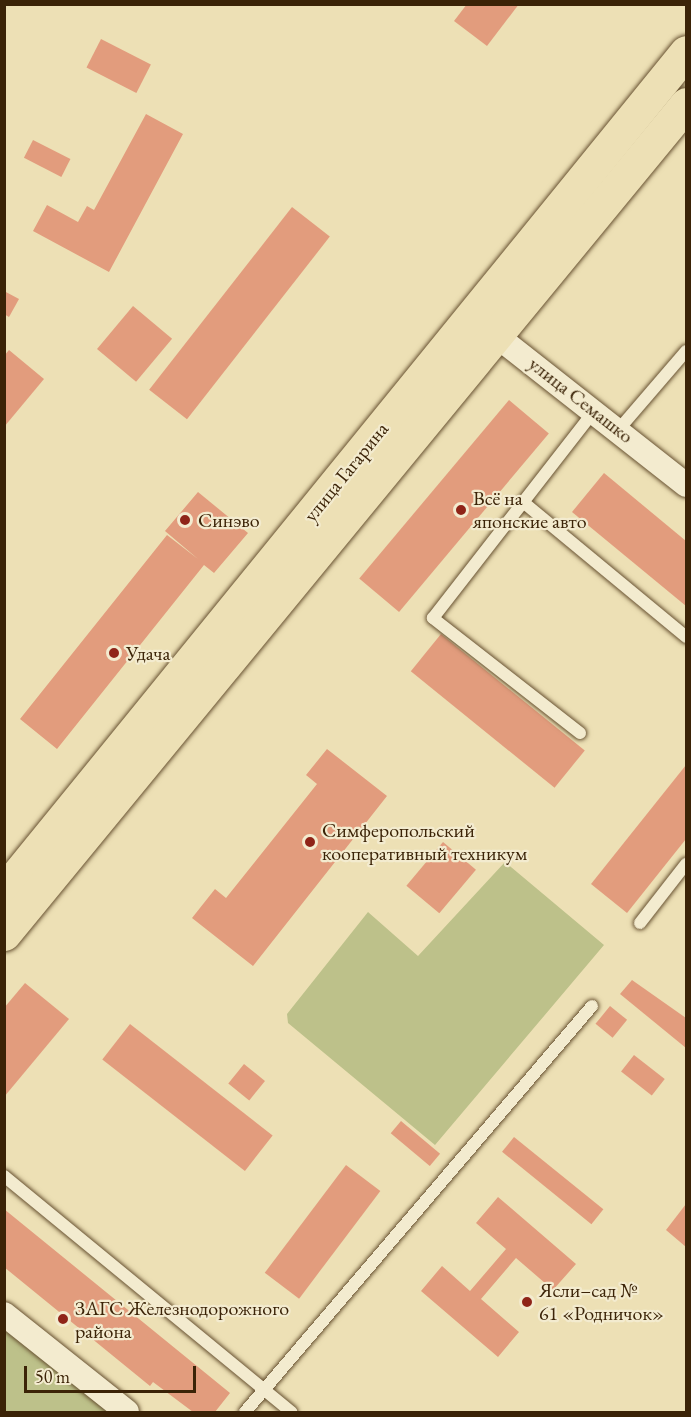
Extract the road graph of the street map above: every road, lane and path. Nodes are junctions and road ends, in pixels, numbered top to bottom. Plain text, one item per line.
1 (687, 52) edge
2 (687, 104) edge
3 (485, 326) junction
4 (687, 351) edge
5 (595, 410) junction
6 (619, 429) junction
7 (687, 485) edge
8 (523, 502) junction
9 (687, 637) edge
10 (580, 733) dead end
11 (687, 864) edge
12 (4, 891) edge
13 (640, 923) dead end
14 (4, 934) edge
15 (592, 1006) dead end
16 (4, 1176) edge
17 (4, 1314) edge
18 (264, 1390) junction
19 (127, 1413) edge
20 (245, 1413) edge
21 (291, 1413) edge

1 - 3 main road, улица Гагарина
2 - 3 main road, улица Гагарина
3 - 5 street, улица Семашко
3 - 12 main road, улица Гагарина
3 - 14 main road, улица Гагарина
4 - 6 lane
5 - 6 street, улица Семашко
5 - 8 lane
6 - 7 street, улица Семашко
8 - 9 lane
8 - 10 lane
11 - 13 lane
15 - 18 lane
16 - 18 lane
17 - 19 street
18 - 20 lane
18 - 21 lane

